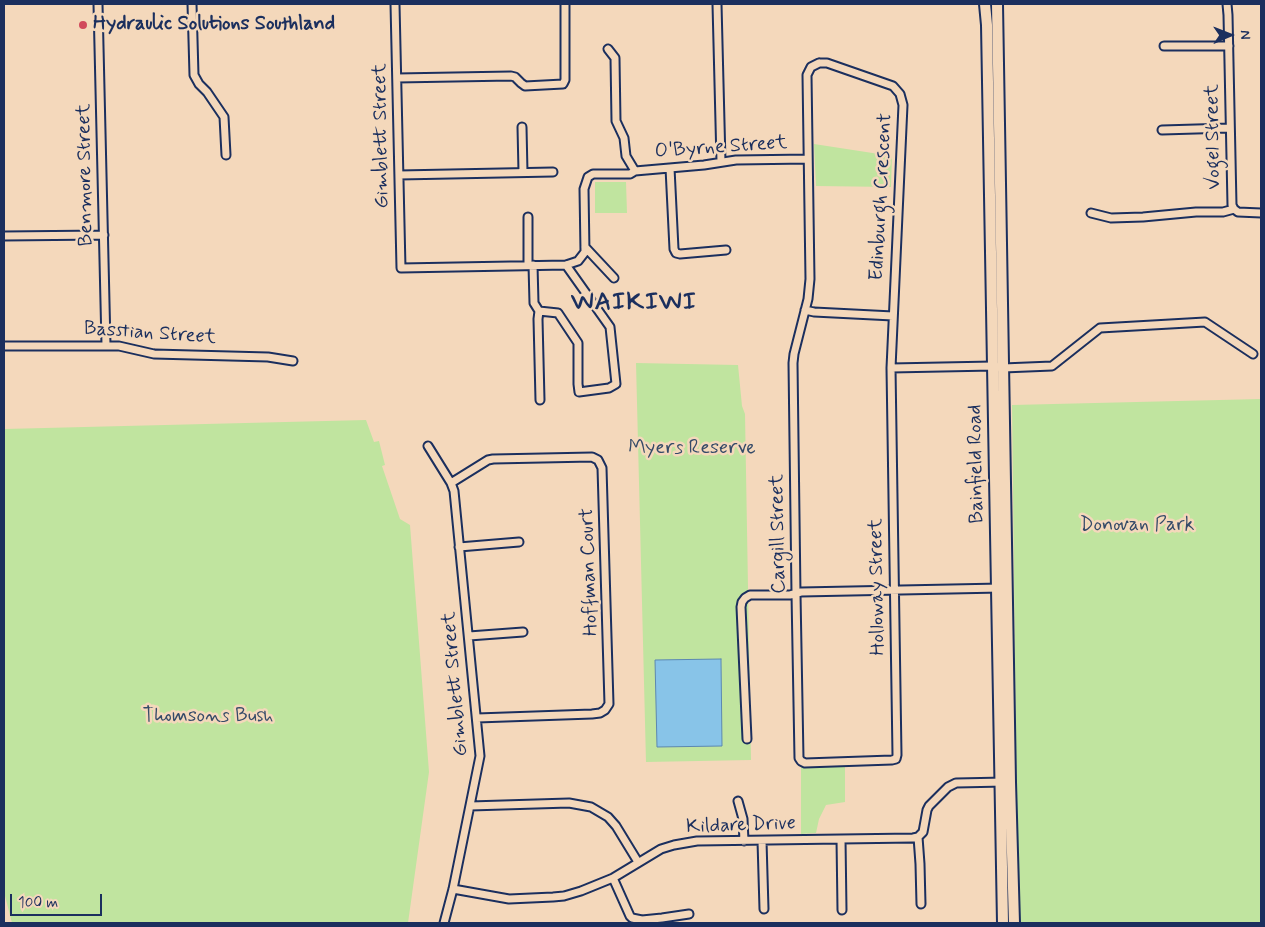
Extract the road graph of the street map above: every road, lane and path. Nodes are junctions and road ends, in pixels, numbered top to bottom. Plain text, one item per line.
1 (98, 4) edge
2 (192, 4) edge
3 (395, 4) edge
4 (565, 4) edge
5 (717, 4) edge
6 (985, 4) edge
7 (997, 4) edge
8 (1226, 4) edge
9 (1164, 46) dead end
10 (1229, 46) junction
11 (608, 49) dead end
12 (397, 78) junction
13 (993, 96) junction
14 (522, 127) dead end
15 (1230, 128) junction
16 (1162, 130) dead end
17 (226, 155) dead end
18 (808, 159) junction
19 (721, 162) junction
20 (670, 168) junction
21 (635, 171) junction
22 (523, 172) junction
23 (553, 172) dead end
24 (399, 175) junction
25 (1234, 209) junction
26 (1091, 213) dead end
27 (1261, 213) edge
28 (528, 218) dead end
29 (104, 234) junction
30 (4, 236) edge
31 (585, 247) junction
32 (726, 250) dead end
33 (531, 265) junction
34 (566, 265) junction
35 (614, 278) dead end
36 (805, 310) junction
37 (539, 311) junction
38 (893, 316) junction
39 (106, 345) junction
40 (4, 346) edge
41 (1253, 354) dead end
42 (293, 361) dead end
43 (998, 367) junction
44 (891, 368) junction
45 (540, 400) dead end
46 (428, 446) dead end
47 (451, 483) junction
48 (519, 542) dead end
49 (460, 547) junction
50 (1002, 588) junction
51 (895, 590) junction
52 (796, 594) junction
53 (524, 632) dead end
54 (469, 636) junction
55 (477, 718) junction
56 (747, 739) dead end
57 (800, 758) joint
58 (1005, 782) junction
59 (738, 801) dead end
60 (470, 806) junction
61 (918, 837) junction
62 (841, 839) junction
63 (744, 841) junction
64 (762, 841) junction
65 (638, 862) junction
66 (613, 878) junction
67 (453, 889) junction
68 (921, 904) dead end
69 (764, 909) dead end
70 (842, 910) dead end
71 (689, 914) dead end
72 (444, 923) edge
73 (1002, 923) edge
74 (1014, 923) edge

1 - 29 street, Benmore Street
2 - 17 street
3 - 12 street, Gimblett Street
4 - 12 street
5 - 19 street
6 - 13 main road, Bainfield Road
7 - 13 main road, Bainfield Road
8 - 10 street, Vogel Street
9 - 10 street
10 - 15 street, Vogel Street
11 - 21 street
12 - 24 street, Gimblett Street
13 - 43 main road, Bainfield Road
14 - 22 street
15 - 16 street
15 - 25 street, Vogel Street
18 - 19 street, O'Byrne Street
18 - 36 street, Edinburgh Crescent
18 - 38 street, Edinburgh Crescent
19 - 20 street, O'Byrne Street
20 - 21 street, O'Byrne Street
20 - 32 street
21 - 31 street, O'Byrne Street
22 - 23 street
22 - 24 street
24 - 33 street, Gimblett Street
25 - 26 street
25 - 27 street
28 - 33 street
29 - 30 street
29 - 39 street, Benmore Street
31 - 34 street
31 - 35 street
33 - 34 street
33 - 37 street
34 - 37 street
36 - 38 street
36 - 52 street, Cargill Street
37 - 45 street
38 - 44 street, Holloway Street
39 - 40 street, Basstian Street
39 - 42 street, Basstian Street
41 - 43 street
43 - 44 street
43 - 50 main road, Bainfield Road
44 - 51 street, Holloway Street
46 - 47 street, Gimblett Street
47 - 49 street, Gimblett Street
47 - 55 street, Hoffman Court
48 - 49 street
49 - 54 street, Gimblett Street
50 - 51 street
50 - 58 main road, Bainfield Road
51 - 52 street
51 - 57 street, Holloway Street
52 - 56 street
52 - 57 street, Cargill Street
53 - 54 street
54 - 55 street, Gimblett Street
55 - 60 street, Gimblett Street
58 - 61 street
58 - 73 main road, Bainfield Road
58 - 74 main road, Bainfield Road
59 - 63 street
60 - 65 street
60 - 67 street, Gimblett Street
61 - 62 street, Kildare Drive
61 - 68 street
62 - 64 street, Kildare Drive
62 - 70 street
63 - 64 street, Kildare Drive
63 - 65 street, Kildare Drive
64 - 69 street
65 - 66 street, Kildare Drive
66 - 67 street, Kildare Drive
66 - 71 street
67 - 72 street, Gimblett Street

